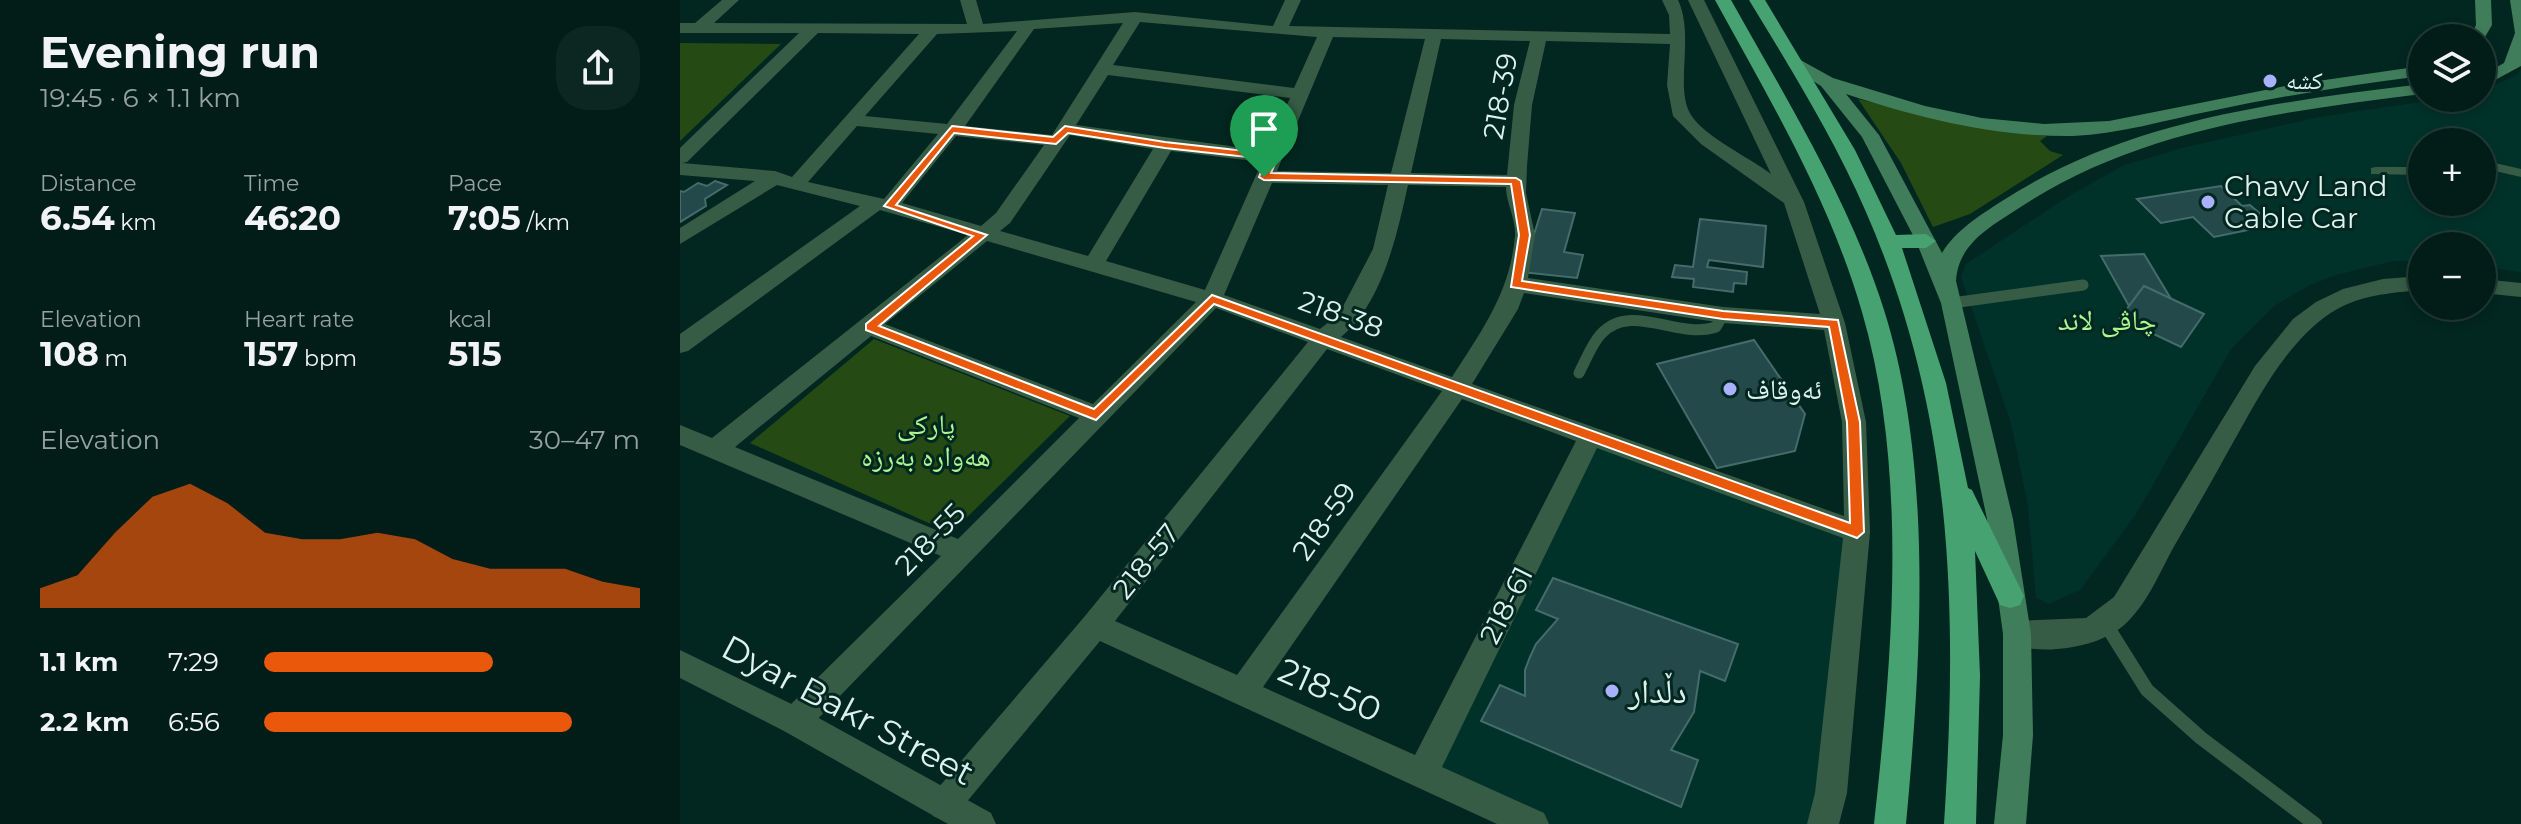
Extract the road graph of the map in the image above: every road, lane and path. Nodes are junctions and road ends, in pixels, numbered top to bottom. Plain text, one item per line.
1 (731, 0) edge
2 (968, 0) edge
3 (1293, 0) edge
4 (1670, 0) edge
5 (1696, 0) edge
6 (1723, 0) edge
7 (1757, 0) edge
8 (2483, 0) edge
9 (2518, 0) edge
10 (1135, 17) junction
11 (1030, 24) junction
12 (2484, 24) edge
13 (815, 27) junction
14 (680, 28) edge
15 (699, 28) junction
16 (976, 29) junction
17 (931, 30) junction
18 (2521, 30) edge
19 (1279, 31) junction
20 (1327, 32) junction
21 (1434, 34) junction
22 (1539, 36) junction
23 (2521, 36) edge
24 (1679, 39) junction
25 (1795, 62) junction
26 (1103, 69) junction
27 (2408, 73) edge
28 (2496, 75) edge
29 (1827, 82) junction
30 (2408, 91) edge
31 (1299, 94) junction
32 (852, 120) junction
33 (952, 129) junction
34 (2057, 130) junction
35 (1060, 135) junction
36 (1165, 145) junction
37 (1272, 157) junction
38 (680, 158) edge
39 (2087, 159) junction
40 (2496, 167) edge
41 (680, 169) edge
42 (2376, 171) dead end
43 (2408, 171) edge
44 (2521, 173) edge
45 (775, 177) junction
46 (1264, 177) junction
47 (1400, 179) junction
48 (1516, 181) junction
49 (795, 185) junction
50 (1794, 202) junction
51 (882, 205) junction
52 (982, 235) junction
53 (680, 237) edge
54 (1926, 241) junction
55 (1889, 242) junction
56 (1093, 265) junction
57 (1516, 284) junction
58 (2408, 284) edge
59 (2083, 285) dead end
60 (2496, 287) edge
61 (2521, 290) edge
62 (1948, 292) junction
63 (1212, 299) junction
64 (1723, 315) junction
65 (1834, 323) junction
66 (870, 327) junction
67 (1323, 339) junction
68 (680, 345) edge
69 (1579, 373) dead end
70 (1458, 387) junction
71 (1096, 415) junction
72 (680, 435) edge
73 (1591, 436) junction
74 (715, 449) junction
75 (1950, 470) junction
76 (1857, 532) junction
77 (961, 552) junction
78 (2010, 596) junction
79 (2105, 623) junction
80 (1095, 625) junction
81 (2017, 634) junction
82 (680, 663) edge
83 (1242, 692) junction
84 (795, 721) junction
85 (1422, 773) junction
86 (944, 805) junction
87 (980, 824) edge
88 (1533, 824) edge
89 (1823, 824) edge
90 (1890, 824) edge
91 (1960, 824) edge
92 (2010, 824) edge
93 (2315, 824) edge

1 - 15 street
2 - 16 street
3 - 19 street
4 - 24 street
5 - 50 street
6 - 90 highway
7 - 25 highway
8 - 12 main road
9 - 18 main road
10 - 11 street
10 - 19 street
10 - 26 street
11 - 16 street
11 - 33 street
13 - 15 street
13 - 17 street
13 - 38 street
14 - 15 street
16 - 17 street
17 - 32 street
19 - 20 street
20 - 21 street
20 - 31 street
21 - 22 street
21 - 47 street
22 - 24 street
22 - 48 street, 218-39
23 - 28 main road
24 - 50 street
25 - 29 main road
25 - 55 highway
26 - 31 street
26 - 35 street
27 - 34 main road
29 - 34 main road
29 - 54 main road
30 - 39 main road
31 - 37 street
32 - 33 street
32 - 49 street
33 - 35 street
33 - 51 street
34 - 39 main road
35 - 36 street
35 - 52 street
36 - 37 street
36 - 56 street
37 - 46 street
39 - 62 main road
40 - 44 street
41 - 45 street, 218-38
42 - 43 street
45 - 49 street, 218-38
45 - 53 street
46 - 47 street
46 - 63 street
47 - 48 street
47 - 67 street, 218-57
48 - 57 street, 218-39
49 - 51 street, 218-38
50 - 65 street
51 - 52 street, 218-38
51 - 68 street
52 - 56 street, 218-38
52 - 66 street
54 - 55 highway
54 - 62 main road
55 - 75 highway
56 - 63 street, 218-38
57 - 64 street
57 - 70 street, 218-39
58 - 79 street
59 - 62 lane
60 - 61 street
62 - 78 main road
63 - 67 street, 218-38
63 - 71 street, 218-55
64 - 65 street
64 - 69 lane
65 - 76 street
66 - 71 street
66 - 74 street
67 - 70 street, 218-38
67 - 80 street, 218-57
70 - 73 street, 218-38
70 - 83 street, 218-59
71 - 77 street, 218-55
72 - 74 street
73 - 76 street, 218-38
73 - 85 street, 218-61
74 - 77 street
75 - 78 highway
75 - 91 highway
76 - 89 street
77 - 84 street, 218-55
78 - 81 main road
79 - 81 street
79 - 93 lane
80 - 83 street, 218-50
80 - 86 street, 218-57
81 - 92 main road
82 - 84 street, Dyar Bakr Street
83 - 85 street, 218-50
84 - 86 street, Dyar Bakr Street
85 - 88 street, 218-50
86 - 87 street, Dyar Bakr Street

